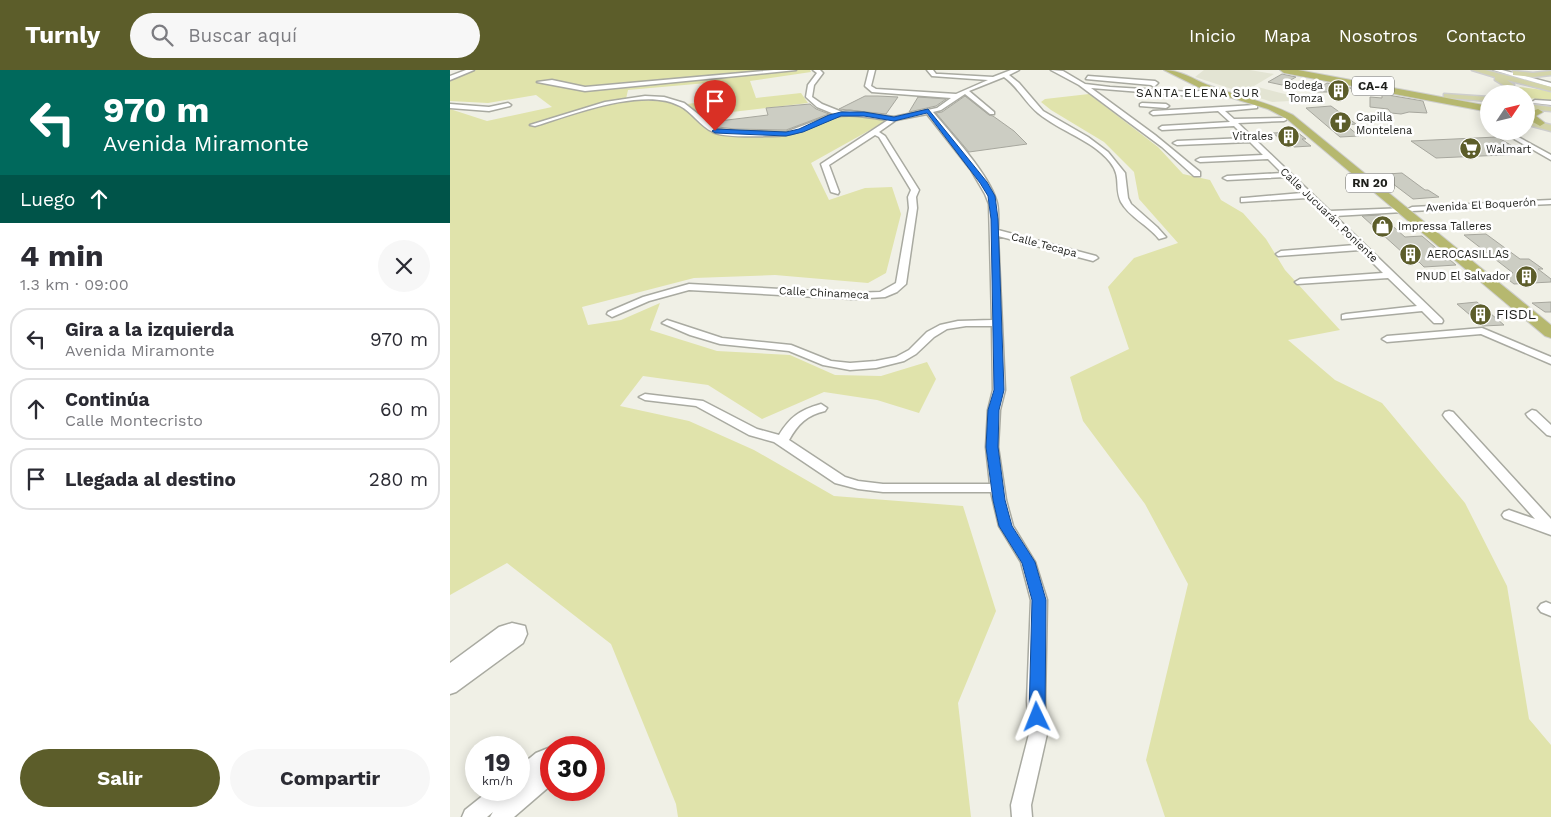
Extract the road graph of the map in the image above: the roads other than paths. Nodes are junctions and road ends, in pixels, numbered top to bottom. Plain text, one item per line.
1 (471, 70) edge
2 (793, 70) edge
3 (816, 70) edge
4 (872, 70) edge
5 (930, 70) edge
6 (960, 70) edge
7 (983, 70) edge
8 (1016, 70) edge
9 (1054, 70) edge
10 (1168, 70) edge
11 (1173, 70) edge
12 (1284, 70) edge
13 (1296, 70) edge
14 (1498, 70) edge
15 (1481, 71) edge
16 (1551, 73) edge
17 (1005, 75) junction
18 (450, 78) edge
19 (1088, 78) dead end
20 (996, 79) junction
21 (540, 82) dead end
22 (1155, 83) junction
23 (1164, 84) dead end
24 (1081, 85) junction
25 (1182, 85) dead end
26 (1510, 85) edge
27 (1535, 86) edge
28 (1551, 87) edge
29 (1088, 90) junction
30 (1194, 90) junction
31 (965, 91) junction
32 (1152, 92) junction
33 (957, 96) junction
34 (1452, 99) junction
35 (1480, 103) edge
36 (1480, 103) edge
37 (1551, 103) edge
38 (1255, 104) junction
39 (508, 105) dead end
40 (450, 106) edge
41 (1535, 106) edge
42 (1218, 108) junction
43 (1535, 108) edge
44 (928, 111) junction
45 (1551, 111) edge
46 (992, 113) dead end
47 (1153, 113) junction
48 (841, 114) junction
49 (894, 119) junction
50 (1284, 119) dead end
51 (1235, 123) junction
52 (533, 125) dead end
53 (876, 132) junction
54 (1251, 140) junction
55 (1520, 140) edge
56 (1176, 143) dead end
57 (1269, 157) junction
58 (1551, 158) edge
59 (1200, 160) dead end
60 (1197, 174) dead end
61 (1288, 175) junction
62 (1227, 178) dead end
63 (835, 192) dead end
64 (1309, 195) junction
65 (1244, 200) dead end
66 (1551, 202) edge
67 (1408, 210) junction
68 (1329, 214) junction
69 (995, 232) junction
70 (1162, 237) dead end
71 (1362, 246) junction
72 (1281, 254) dead end
73 (1092, 258) dead end
74 (1391, 275) junction
75 (1300, 282) dead end
76 (1425, 308) junction
77 (612, 314) dead end
78 (1346, 318) dead end
79 (1438, 322) dead end
80 (667, 323) dead end
81 (996, 323) junction
82 (1551, 324) edge
83 (1551, 334) edge
84 (1498, 338) junction
85 (1387, 339) dead end
86 (1482, 340) dead end
87 (1551, 361) edge
88 (645, 397) dead end
89 (821, 408) dead end
90 (1532, 414) dead end
91 (1449, 415) dead end
92 (1551, 432) edge
93 (782, 441) junction
94 (998, 488) junction
95 (1509, 515) dead end
96 (1551, 529) edge
97 (450, 672) edge
98 (450, 687) edge
99 (540, 761) edge
100 (530, 769) edge
101 (540, 782) edge
102 (491, 801) edge
103 (472, 817) edge
104 (500, 817) edge
105 (1022, 817) edge

1 - 18 street
2 - 21 street
3 - 48 street
4 - 33 street
5 - 20 street
6 - 7 street
8 - 17 street
9 - 24 street
10 - 30 highway, RN 20
11 - 67 highway, RN 20
12 - 34 highway, CA-4
13 - 34 highway, CA-4
14 - 16 main road
14 - 28 street
15 - 26 main road
15 - 28 main road
17 - 20 street
17 - 70 street
19 - 22 street
20 - 31 street
22 - 23 street
22 - 32 street
24 - 29 street
24 - 32 street
25 - 30 street
27 - 28 main road
29 - 30 street
29 - 60 street
30 - 32 street
30 - 38 highway
30 - 38 highway, RN 20
31 - 33 street
31 - 46 street
33 - 44 street
34 - 35 highway
34 - 36 highway
37 - 41 street
38 - 42 street
38 - 67 highway, RN 20
39 - 40 street
42 - 47 street
42 - 47 street
42 - 51 street, Calle Jucuarán Poniente
43 - 45 main road
44 - 49 street
44 - 69 street
47 - 51 street
48 - 49 street
48 - 52 street
49 - 53 street
50 - 51 street
51 - 54 street, Calle Jucuarán Poniente
53 - 63 street
53 - 77 street, Calle Chinameca
54 - 56 street
54 - 57 street, Calle Jucuarán Poniente
55 - 58 street
57 - 59 street
57 - 61 street, Calle Jucuarán Poniente
61 - 62 street
61 - 64 street, Calle Jucuarán Poniente
64 - 65 street
64 - 68 street, Calle Jucuarán Poniente
66 - 67 street, Avenida El Boquerón
67 - 68 street, Avenida El Boquerón
67 - 82 highway, RN 20
67 - 83 highway, RN 20
68 - 71 street, Calle Jucuarán Poniente
69 - 73 street, Calle Tecapa
69 - 81 street
71 - 72 street
71 - 74 street, Calle Jucuarán Poniente
74 - 75 street
74 - 76 street, Calle Jucuarán Poniente
76 - 78 street
76 - 79 street, Calle Jucuarán Poniente
80 - 81 street
81 - 94 street
84 - 85 street
84 - 86 street
84 - 87 street
88 - 93 street
89 - 93 street
90 - 92 street
91 - 96 street
93 - 94 street
94 - 105 street
95 - 96 street
97 - 98 street
99 - 100 street
101 - 104 street
102 - 103 street

